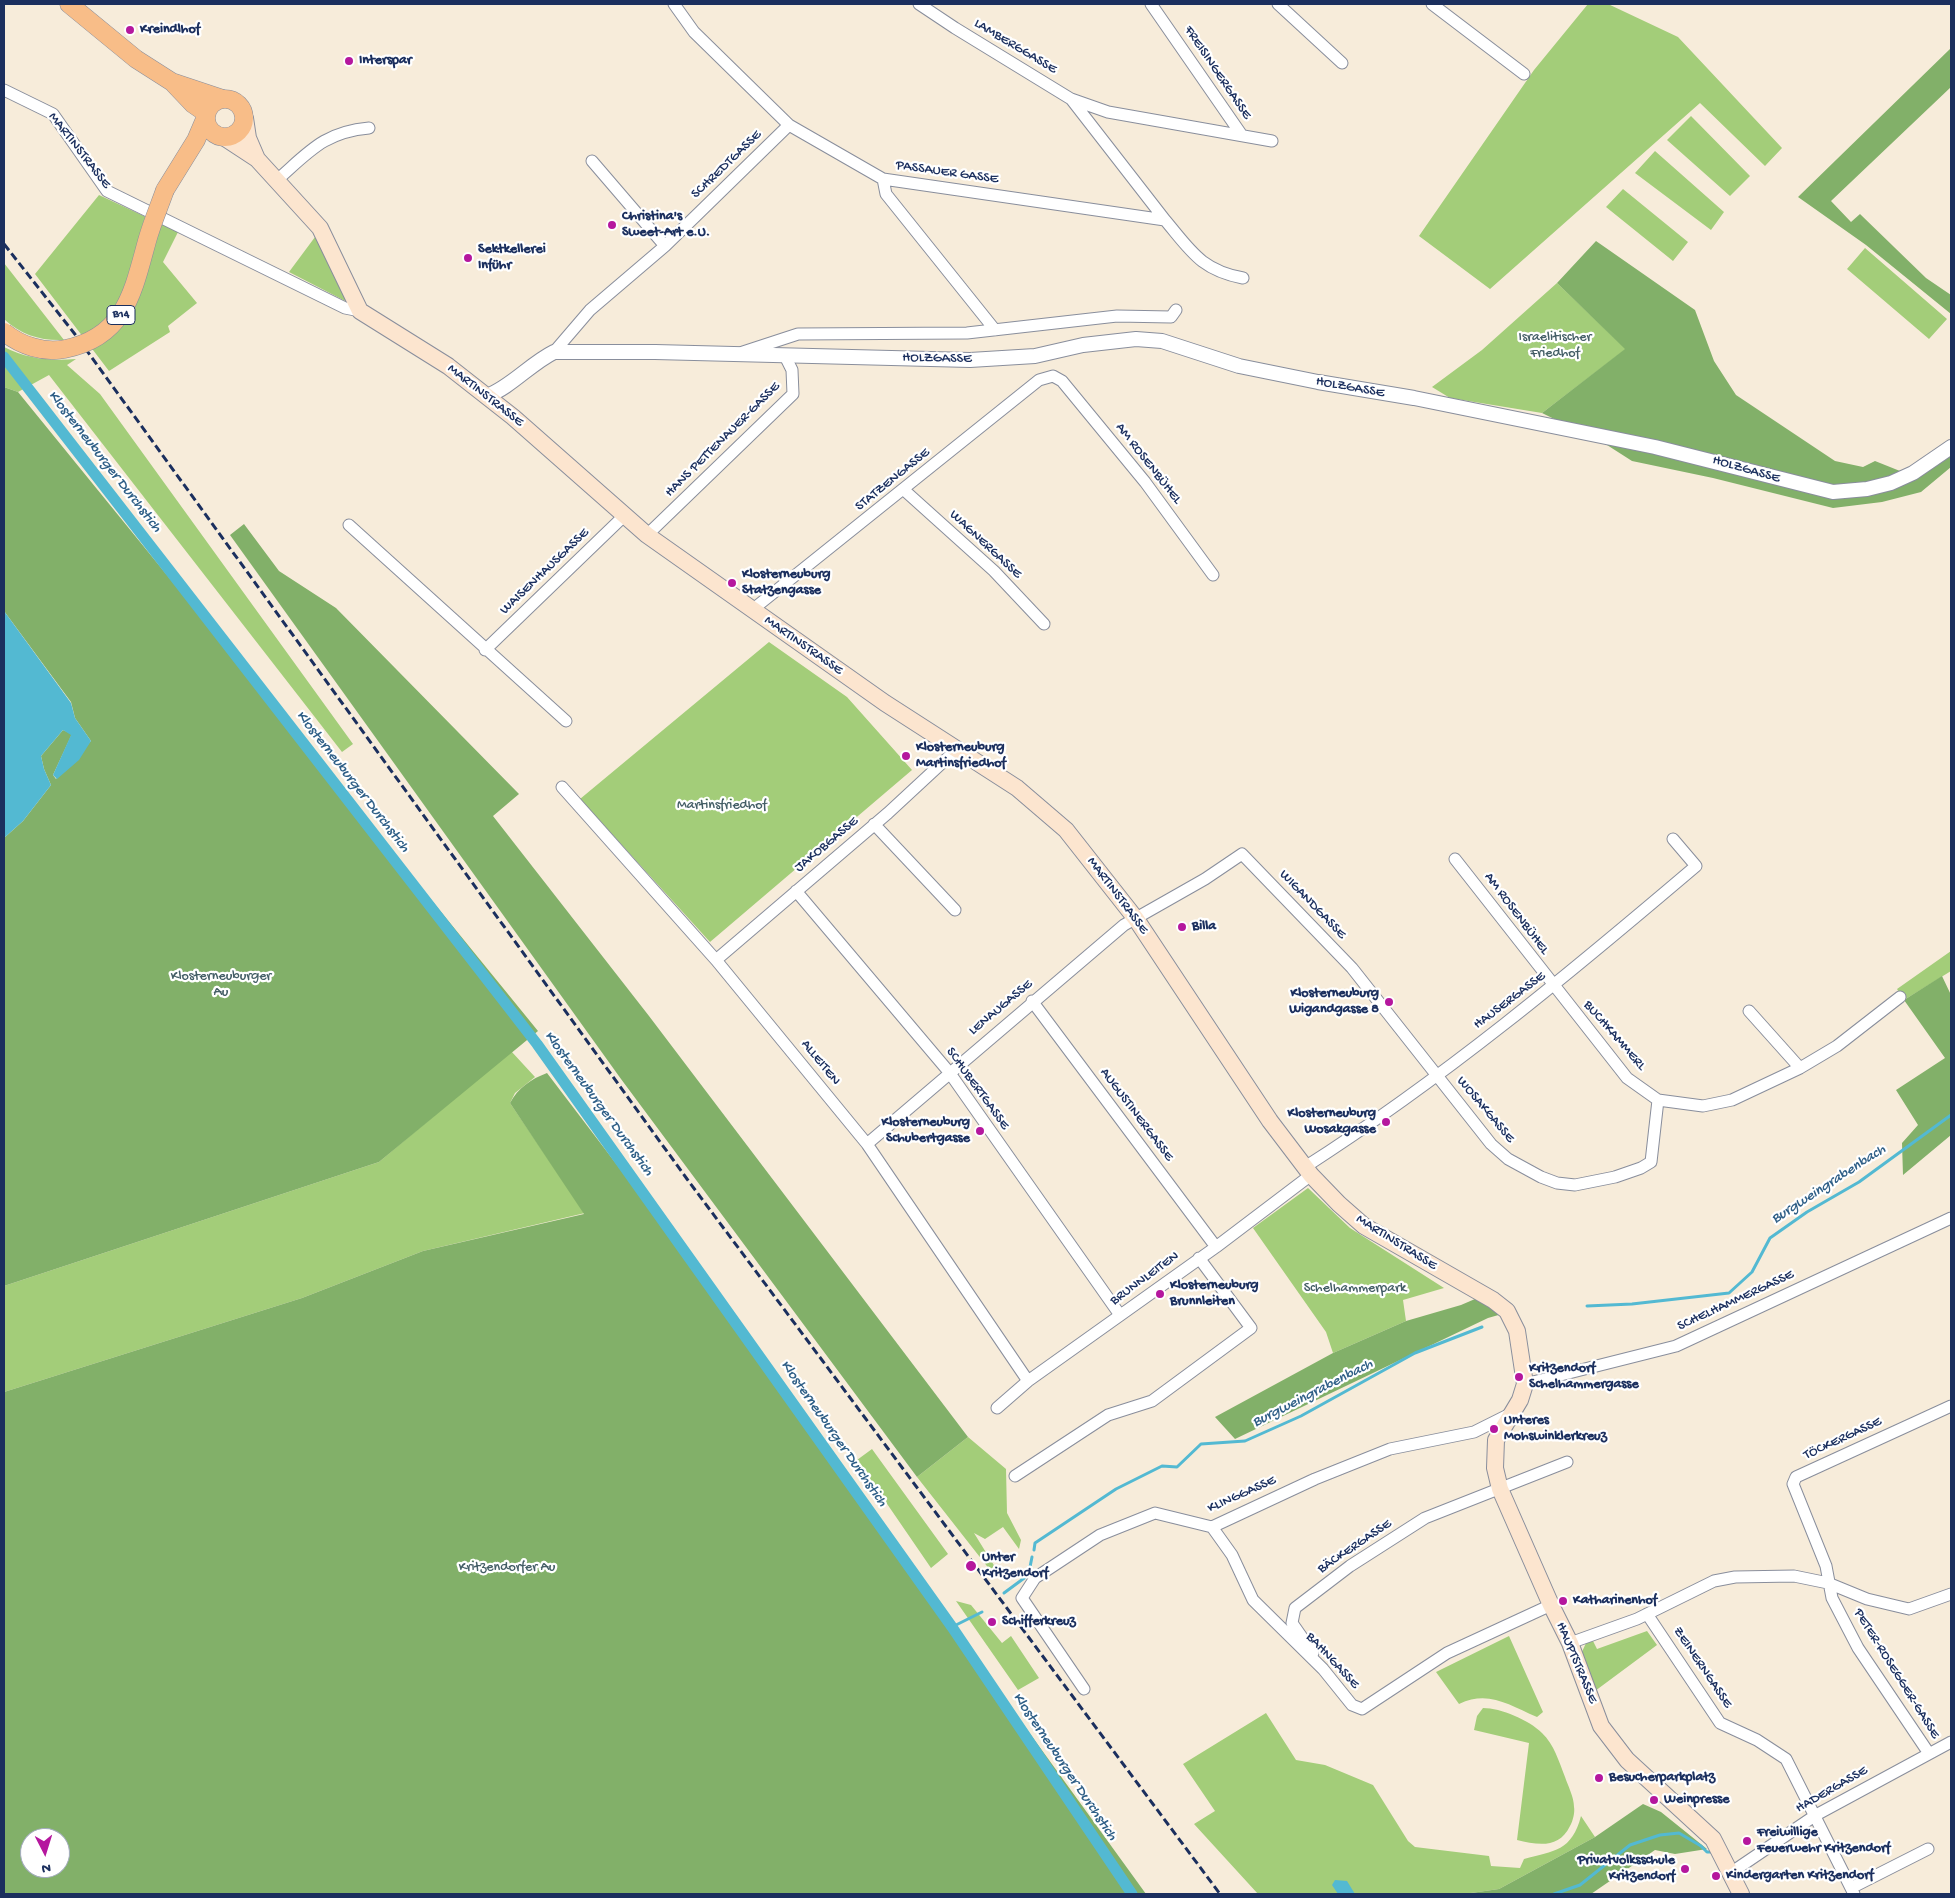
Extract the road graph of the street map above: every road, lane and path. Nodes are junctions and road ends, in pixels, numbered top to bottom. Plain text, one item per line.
1 (69, 4) edge
2 (674, 4) edge
3 (919, 4) edge
4 (1150, 4) edge
5 (1278, 4) edge
6 (1432, 4) edge
7 (1342, 63) dead end
8 (1524, 74) dead end
9 (172, 82) junction
10 (4, 90) edge
11 (223, 99) junction
12 (1071, 99) junction
13 (206, 116) junction
14 (244, 118) junction
15 (789, 125) junction
16 (369, 128) dead end
17 (1241, 134) junction
18 (222, 138) junction
19 (1272, 141) dead end
20 (257, 159) junction
21 (592, 161) dead end
22 (179, 170) junction
23 (883, 179) junction
24 (277, 180) junction
25 (1165, 220) junction
26 (665, 246) junction
27 (1243, 278) dead end
28 (1176, 310) dead end
29 (360, 311) junction
30 (995, 330) junction
31 (4, 332) edge
32 (554, 352) junction
33 (734, 355) junction
34 (784, 356) junction
35 (1053, 376) joint
36 (487, 396) junction
37 (1951, 447) edge
38 (904, 490) junction
39 (626, 515) junction
40 (349, 525) dead end
41 (647, 535) junction
42 (1213, 575) dead end
43 (752, 610) junction
44 (1044, 624) dead end
45 (485, 650) junction
46 (566, 721) dead end
47 (956, 750) junction
48 (562, 787) dead end
49 (874, 824) junction
50 (1673, 839) dead end
51 (1455, 859) dead end
52 (796, 891) junction
53 (955, 910) dead end
54 (1136, 919) junction
55 (716, 960) junction
56 (1554, 987) junction
57 (1900, 997) dead end
58 (1032, 1001) junction
59 (1749, 1011) dead end
60 (1800, 1068) junction
61 (949, 1072) junction
62 (1437, 1076) junction
63 (1658, 1100) junction
64 (867, 1144) junction
65 (1308, 1171) junction
66 (1951, 1218) edge
67 (1216, 1247) junction
68 (1199, 1258) junction
69 (1120, 1315) junction
70 (1028, 1381) junction
71 (1525, 1384) junction
72 (1951, 1406) edge
73 (997, 1408) dead end
74 (1510, 1414) junction
75 (1567, 1462) dead end
76 (1015, 1476) dead end
77 (1500, 1489) junction
78 (1212, 1528) junction
79 (1828, 1583) junction
80 (1951, 1594) edge
81 (1551, 1605) junction
82 (1647, 1614) junction
83 (1570, 1643) junction
84 (1323, 1670) junction
85 (1084, 1689) dead end
86 (1951, 1742) edge
87 (1928, 1752) junction
88 (1816, 1815) junction
89 (1928, 1849) dead end
90 (1732, 1872) junction
91 (1852, 1891) edge
92 (1741, 1894) edge

1 - 9 main road
2 - 15 street
3 - 12 street, LAMBERGGASSE
4 - 17 street, FREISINGERGASSE
5 - 7 street
6 - 8 street
9 - 11 main road
9 - 13 main road
10 - 29 street, MARTINSTRASSE
11 - 13 main road, B14
11 - 14 main road
12 - 17 street
12 - 25 street
13 - 18 main road
13 - 22 main road, B14
14 - 18 main road, B14
14 - 20 main road
15 - 23 street
15 - 26 street, SCHREDTGASSE
16 - 24 street
17 - 19 street
18 - 20 main road
18 - 22 main road, B14
20 - 24 main road
21 - 26 street
22 - 31 main road, B14, bridge
23 - 25 street, PASSAUER GASSE
23 - 30 street, PASSAUER GASSE
24 - 29 main road
25 - 27 street
26 - 32 street, SCHREDTGASSE
28 - 30 street, HOLZGASSE
29 - 36 main road, MARTINSTRASSE
30 - 33 street, HOLZGASSE
32 - 33 street, HOLZGASSE
32 - 36 street
33 - 34 street, HOLZGASSE
34 - 37 street, HOLZGASSE
34 - 41 street, HANS PETTENAUER-GASSE
35 - 38 street, STATZENGASSE
35 - 42 street, AM ROSENBÜHEL
36 - 39 main road, MARTINSTRASSE
38 - 43 street, STATZENGASSE
38 - 44 street, WAGNERGASSE
39 - 41 main road, MARTINSTRASSE
39 - 45 street, WAISENHAUSGASSE
40 - 45 street
41 - 43 main road, MARTINSTRASSE
43 - 47 main road, MARTINSTRASSE
45 - 46 street
47 - 49 street, JAKOBGASSE
47 - 54 main road, MARTINSTRASSE
48 - 55 street, ALLEITEN
49 - 52 street, JAKOBGASSE
49 - 53 street
50 - 56 street, HAUSERGASSE
51 - 56 street, AM ROSENBÜHEL
52 - 55 street, JAKOBGASSE
52 - 61 street, SCHUBERTGASSE
54 - 58 street, LENAUGASSE
54 - 62 street, WIGANDGASSE
54 - 65 main road, MARTINSTRASSE
55 - 64 street, ALLEITEN
56 - 62 street, HAUSERGASSE
56 - 63 street, BUCHKAMMERL
57 - 60 street, BUCHKAMMERL
58 - 61 street, LENAUGASSE
58 - 67 street, AUGUSTINERGASSE
59 - 60 street
60 - 63 street, BUCHKAMMERL
61 - 64 street, LENAUGASSE
61 - 69 street, SCHUBERTGASSE
62 - 63 street, WOSAKGASSE
62 - 65 street, HAUSERGASSE
64 - 70 street, ALLEITEN
65 - 67 street, BRUNNLEITEN
65 - 71 main road, MARTINSTRASSE
66 - 71 street, SCHELHAMMERGASSE
67 - 68 street, BRUNNLEITEN
68 - 69 street, BRUNNLEITEN
68 - 76 street
69 - 70 street, BRUNNLEITEN
70 - 73 street, BRUNNLEITEN
71 - 74 main road, HAUPTSTRASSE
72 - 79 street, TÖCKERGASSE
74 - 77 main road, HAUPTSTRASSE
74 - 78 street, KLINGGASSE
75 - 77 street, BÄCKERGASSE
77 - 81 main road, HAUPTSTRASSE
77 - 84 street, BÄCKERGASSE
78 - 84 street, BAHNGASSE
78 - 85 street, KLINGGASSE
79 - 80 street
79 - 82 street
79 - 87 street, PETER-ROSEGGER-GASSE
81 - 83 main road, HAUPTSTRASSE
81 - 84 street, BAHNGASSE
82 - 83 street
82 - 88 street, ZEINERNGASSE
83 - 90 main road, HAUPTSTRASSE
86 - 87 street, HADERGASSE
87 - 88 street, HADERGASSE
88 - 90 street, HADERGASSE
88 - 91 street, ZEINERNGASSE
89 - 91 street
90 - 92 main road, HAUPTSTRASSE

